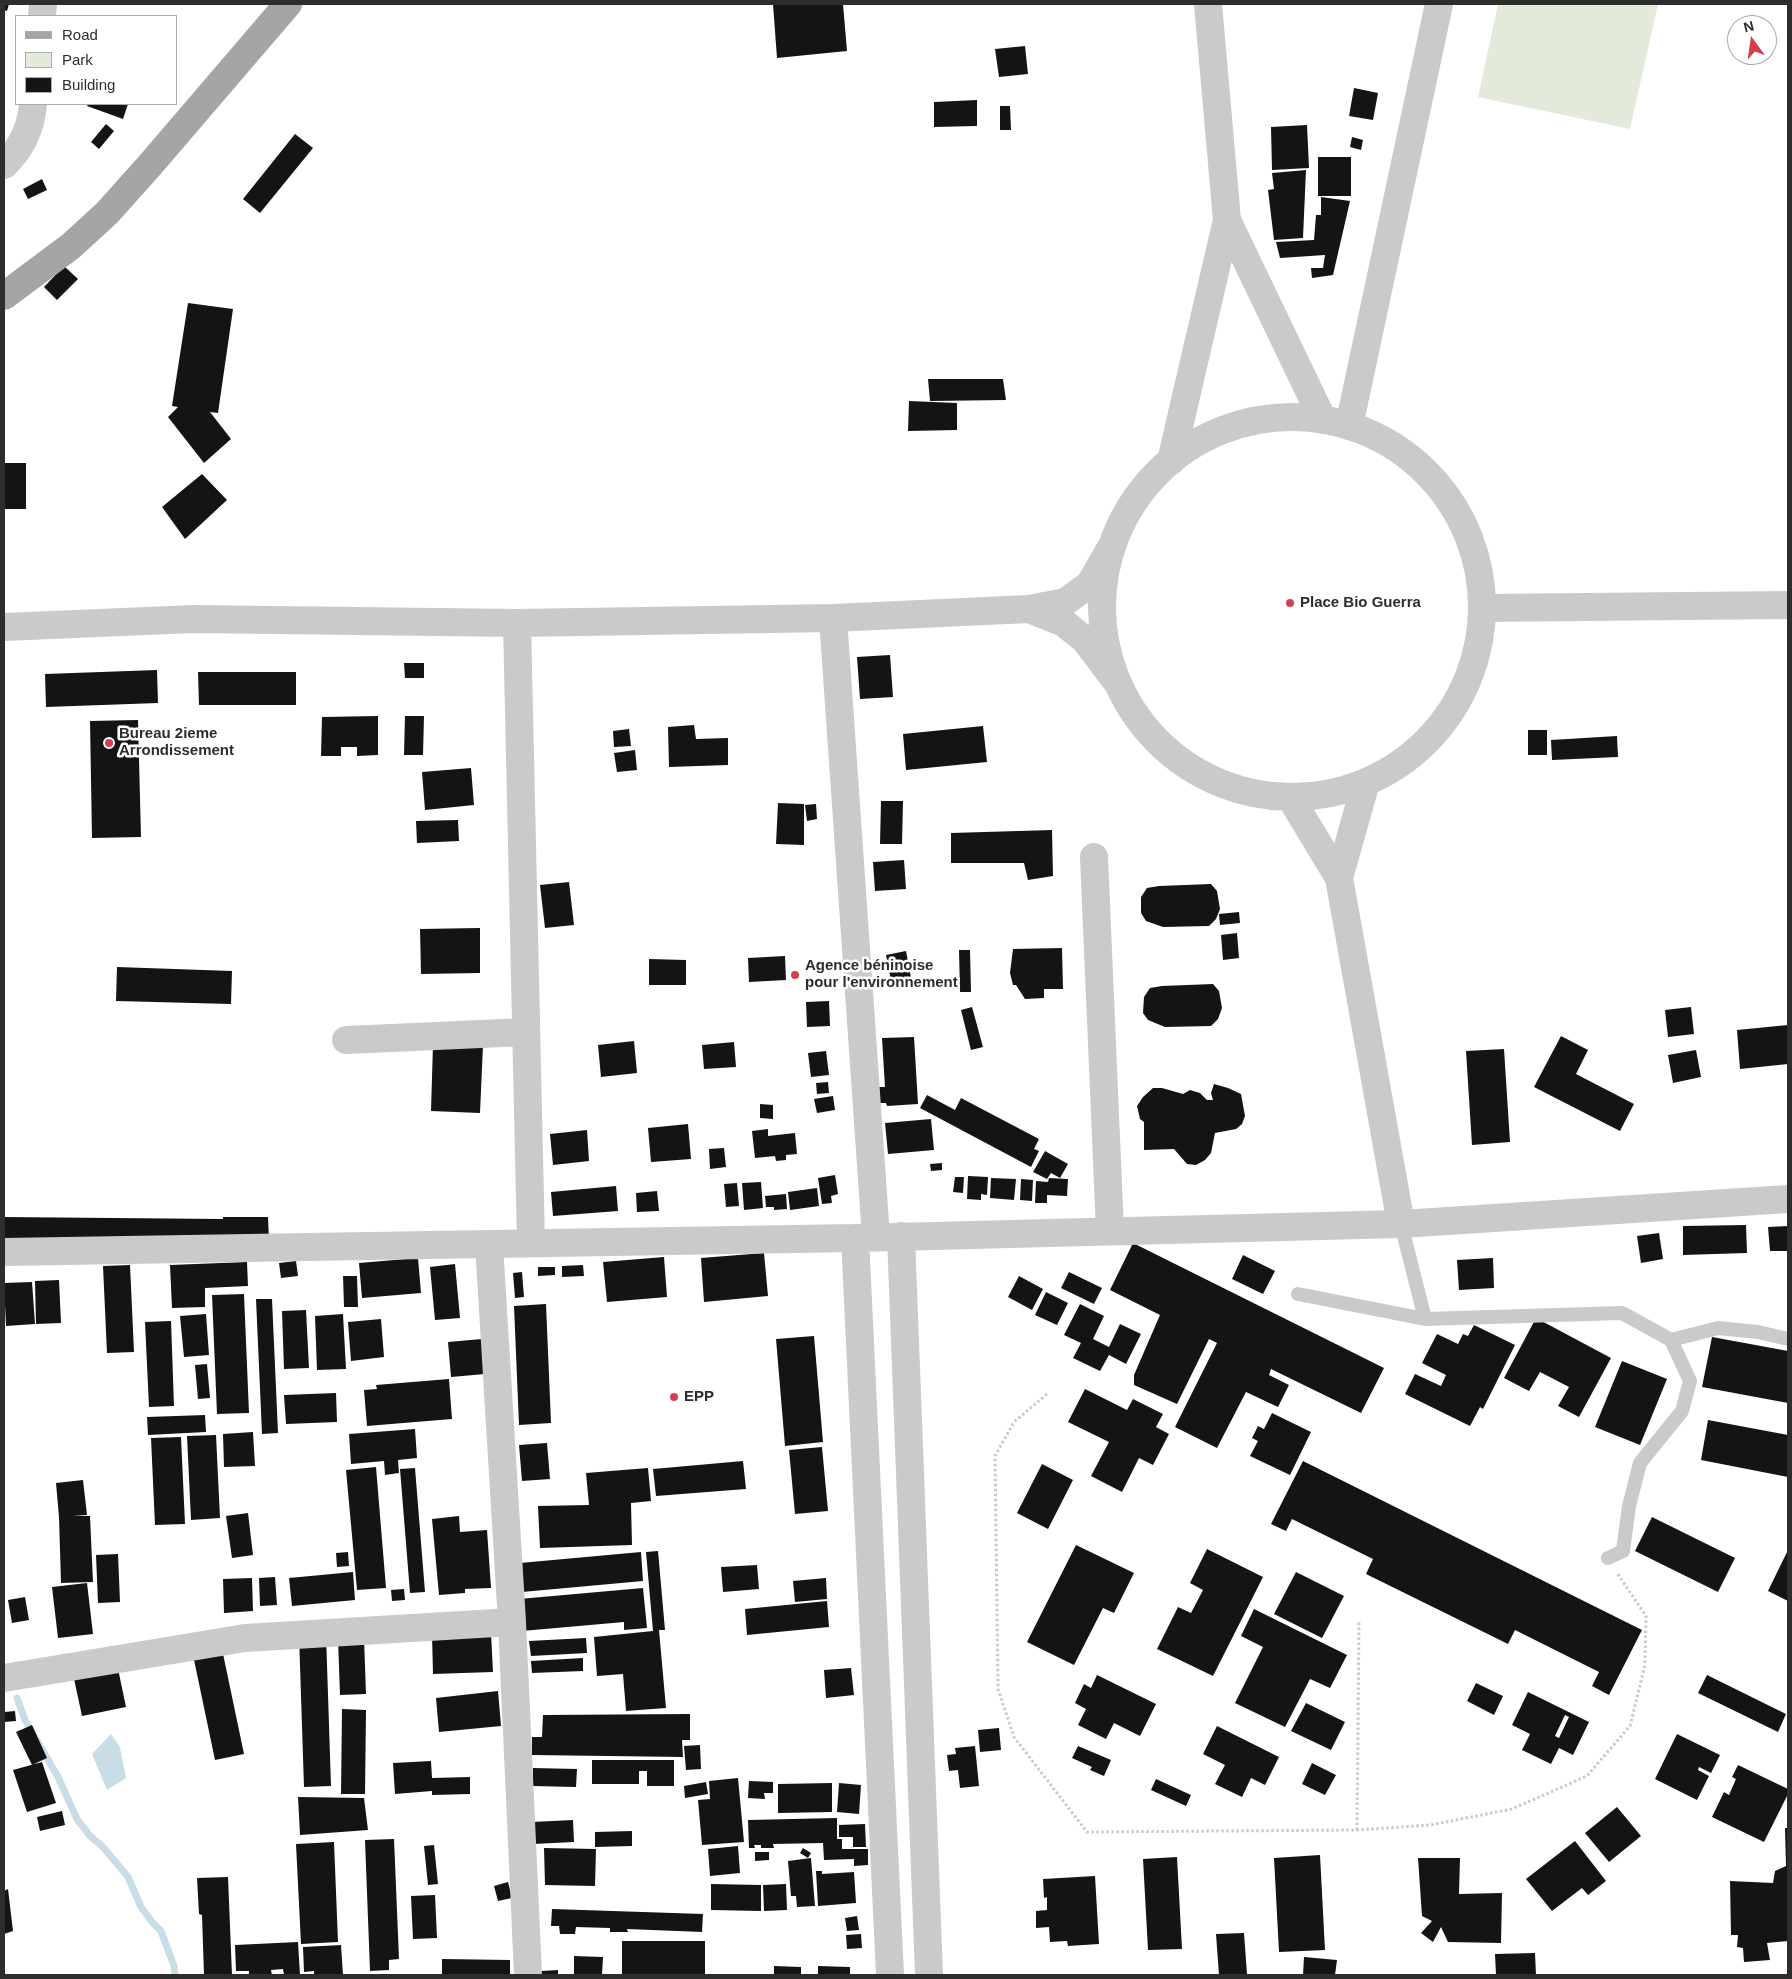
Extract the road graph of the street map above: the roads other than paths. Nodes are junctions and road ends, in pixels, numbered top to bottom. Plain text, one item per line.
1 (288, 4) edge
2 (1208, 4) edge
3 (1439, 4) edge
4 (33, 105) edge
5 (4, 165) edge
6 (1227, 220) junction
7 (4, 296) edge
8 (1336, 423) junction
9 (1170, 461) junction
10 (1110, 549) junction
11 (1788, 605) edge
12 (1483, 608) junction
13 (1029, 609) junction
14 (833, 618) junction
15 (517, 624) junction
16 (4, 627) edge
17 (1116, 681) junction
18 (1366, 782) junction
19 (1290, 797) junction
20 (1094, 857) dead end
21 (1339, 878) junction
22 (526, 1032) junction
23 (346, 1040) dead end
24 (1788, 1200) edge
25 (1401, 1224) junction
26 (1110, 1231) junction
27 (877, 1237) junction
28 (530, 1243) junction
29 (489, 1244) junction
30 (4, 1252) edge
31 (1298, 1294) dead end
32 (1425, 1319) junction
33 (1788, 1339) edge
34 (1671, 1340) junction
35 (1608, 1558) road end
36 (512, 1622) junction
37 (4, 1678) edge
38 (528, 1975) edge
39 (890, 1975) edge
40 (929, 1975) edge

1 - 7 main road
2 - 6 street
3 - 8 street
4 - 5 street
6 - 8 street
6 - 9 street
8 - 9 street
8 - 12 street
9 - 10 street
10 - 13 street
10 - 17 street
11 - 12 street
12 - 18 street
13 - 14 street
13 - 17 street
14 - 15 street
14 - 27 street
15 - 16 street
15 - 22 street
17 - 19 street
18 - 19 street
18 - 21 street
19 - 21 street
20 - 26 street
21 - 25 street
22 - 23 street
22 - 28 street
24 - 25 street
25 - 26 street
25 - 32 lane
26 - 27 street
27 - 28 street
27 - 39 street
27 - 40 street
28 - 29 street
29 - 30 street
29 - 36 street
31 - 32 lane
32 - 34 lane
33 - 34 lane
34 - 35 lane
36 - 37 street
36 - 38 street

